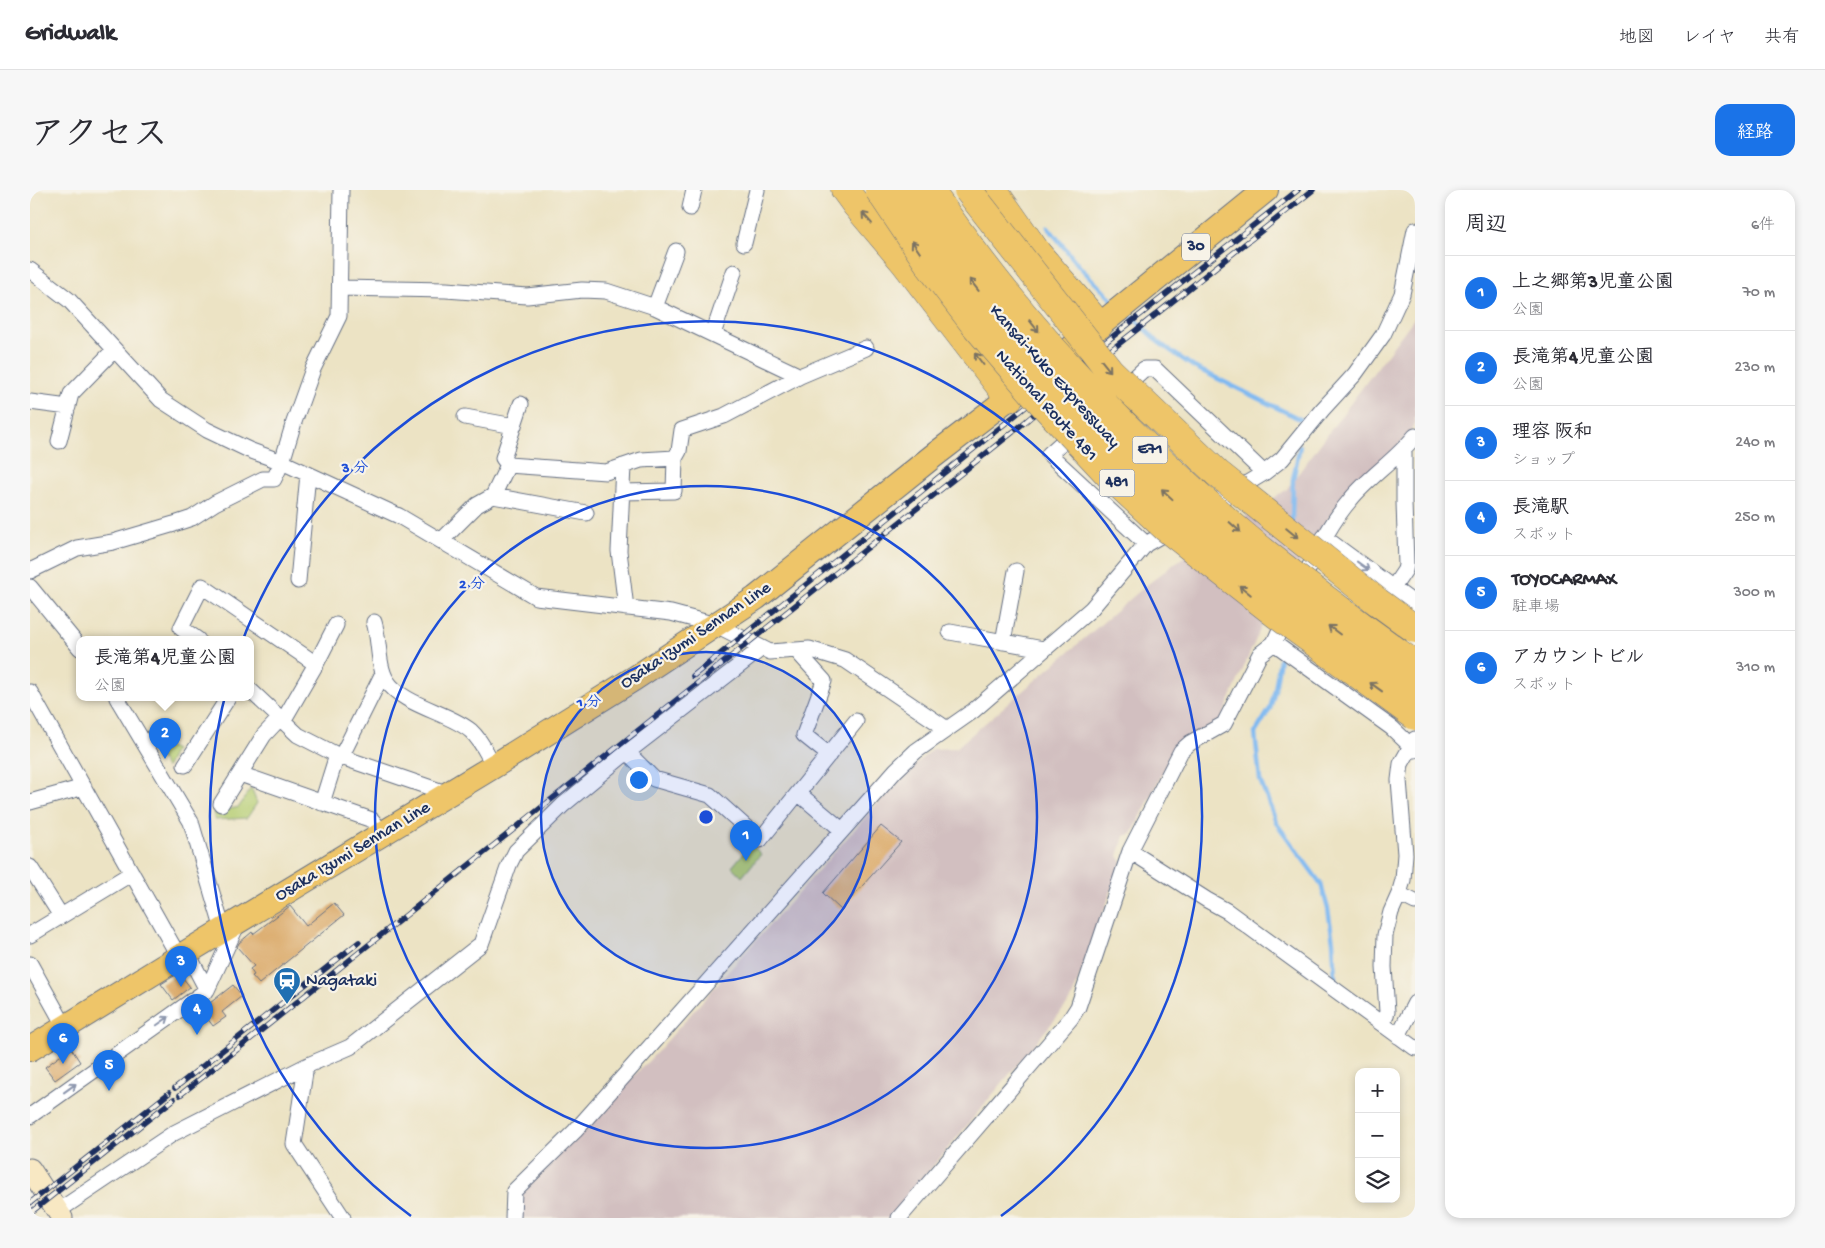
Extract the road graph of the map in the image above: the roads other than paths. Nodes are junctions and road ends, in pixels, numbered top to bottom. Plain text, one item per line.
1 (341, 190) edge
2 (694, 190) edge
3 (757, 190) edge
4 (845, 190) edge
5 (879, 190) edge
6 (906, 190) edge
7 (930, 190) edge
8 (968, 190) edge
9 (993, 190) edge
10 (1266, 190) edge
11 (690, 208) dead end
12 (1415, 230) edge
13 (744, 243) dead end
14 (676, 251) dead end
15 (30, 270) edge
16 (734, 272) dead end
17 (340, 288) junction
18 (655, 307) junction
19 (1114, 313) junction
20 (713, 334) junction
21 (866, 348) dead end
22 (114, 350) junction
23 (800, 376) junction
24 (1009, 398) junction
25 (30, 402) edge
26 (521, 404) dead end
27 (68, 407) junction
28 (465, 417) dead end
29 (514, 426) junction
30 (1415, 436) edge
31 (59, 441) dead end
32 (1404, 449) junction
33 (674, 458) junction
34 (282, 462) junction
35 (508, 465) junction
36 (623, 466) junction
37 (1264, 473) junction
38 (308, 474) junction
39 (622, 492) junction
40 (493, 496) junction
41 (586, 513) dead end
42 (1324, 537) junction
43 (441, 541) junction
44 (1146, 544) junction
45 (30, 571) edge
46 (1016, 571) dead end
47 (298, 581) dead end
48 (30, 587) edge
49 (1393, 588) junction
50 (1415, 604) edge
51 (626, 608) junction
52 (374, 622) dead end
53 (336, 625) dead end
54 (716, 625) junction
55 (1415, 629) edge
56 (950, 632) dead end
57 (192, 636) edge
58 (1003, 642) junction
59 (1274, 642) junction
60 (76, 643) edge
61 (762, 648) junction
62 (1043, 649) junction
63 (796, 650) junction
64 (316, 664) junction
65 (1415, 665) edge
66 (383, 673) junction
67 (1415, 690) edge
68 (30, 692) edge
69 (254, 694) edge
70 (119, 701) edge
71 (226, 701) edge
72 (1415, 716) edge
73 (281, 720) junction
74 (856, 721) dead end
75 (947, 729) junction
76 (1413, 745) edge
77 (627, 752) junction
78 (828, 755) junction
79 (339, 756) junction
80 (185, 766) dead end
81 (494, 766) junction
82 (240, 774) junction
83 (84, 788) junction
84 (798, 793) junction
85 (449, 794) junction
86 (30, 802) edge
87 (322, 803) junction
88 (221, 804) dead end
89 (842, 830) junction
90 (384, 833) junction
91 (1130, 851) junction
92 (30, 867) edge
93 (132, 873) junction
94 (1399, 894) junction
95 (1415, 902) edge
96 (61, 916) junction
97 (231, 925) junction
98 (30, 935) edge
99 (183, 954) junction
100 (30, 964) edge
101 (207, 990) junction
102 (1415, 1004) edge
103 (1383, 1024) junction
104 (65, 1027) junction
105 (1398, 1036) junction
106 (1415, 1048) edge
107 (30, 1049) edge
108 (306, 1066) junction
109 (30, 1116) edge
110 (30, 1169) edge
111 (60, 1215) edge
112 (344, 1218) edge
113 (513, 1218) edge
114 (899, 1218) edge

1 - 17 street
2 - 11 street
3 - 13 street
24 -> 4 highway
72 -> 5 highway, National Route 481 / 481, bridge
67 -> 6 highway, Kansai-Kuko Expressway / E71, bridge
7 -> 65 highway, Kansai-Kuko Expressway / E71, bridge
8 -> 55 highway, bridge
9 - 19 highway
10 - 19 main road, Osaka Izumi Sennan Line / 30
12 - 37 street
14 - 18 street
15 - 22 street
16 - 20 street
17 - 18 street
17 - 34 street
18 - 20 street
19 - 24 main road, Osaka Izumi Sennan Line / 30
20 - 23 street
21 - 23 street
22 - 27 street
22 - 34 street
23 - 33 street
24 - 54 main road, Osaka Izumi Sennan Line / 30
25 - 27 street
26 - 29 street
27 - 31 street
28 - 29 street
29 - 35 street
30 - 32 street
32 - 42 street
32 - 49 street
33 - 36 street
33 - 39 street
34 - 38 street
34 - 45 street
35 - 36 street
35 - 40 street
36 - 39 street
37 - 44 street
37 - 44 street
38 - 43 street
38 - 47 street
39 - 51 street
40 - 41 street
40 - 43 street
42 -> 49 street
42 - 59 street
43 - 51 street
44 - 62 street
46 - 58 street
48 - 60 street
49 - 50 street
51 - 54 street
52 - 66 street
53 - 64 street
54 - 61 street
54 - 81 main road, Osaka Izumi Sennan Line / 30
56 - 58 street
57 - 64 street
58 - 62 street
59 - 76 street
59 - 91 street
61 - 63 street
61 - 77 street
62 - 75 street
63 - 75 street
63 - 78 street
64 - 73 street
66 - 79 street
66 - 81 street
68 - 83 street
69 - 73 street
70 - 97 street
71 - 80 street
73 - 79 street
73 - 82 street
74 - 78 street
75 - 89 street
76 - 94 street
77 - 84 street
77 - 108 street
78 - 84 street
79 - 85 street
79 - 87 street
81 - 85 main road, Osaka Izumi Sennan Line / 30
82 - 87 street
82 - 88 street
83 - 86 street
83 - 93 street
84 - 89 street
85 - 90 main road, Osaka Izumi Sennan Line / 30
87 - 90 street
89 - 113 street
90 - 97 main road, Osaka Izumi Sennan Line / 30
91 - 103 street
91 - 114 street
92 - 96 street
93 - 96 street
93 - 99 street
94 - 95 street
94 - 103 street
96 - 98 street
97 - 99 main road, Osaka Izumi Sennan Line / 30
97 - 101 street
99 - 101 street
99 - 104 main road, Osaka Izumi Sennan Line / 30
100 - 104 street
109 -> 101 street
102 - 105 street
103 - 105 street
104 - 107 main road, Osaka Izumi Sennan Line / 30
105 - 106 street
108 - 111 street
108 - 112 street
110 - 111 main road

